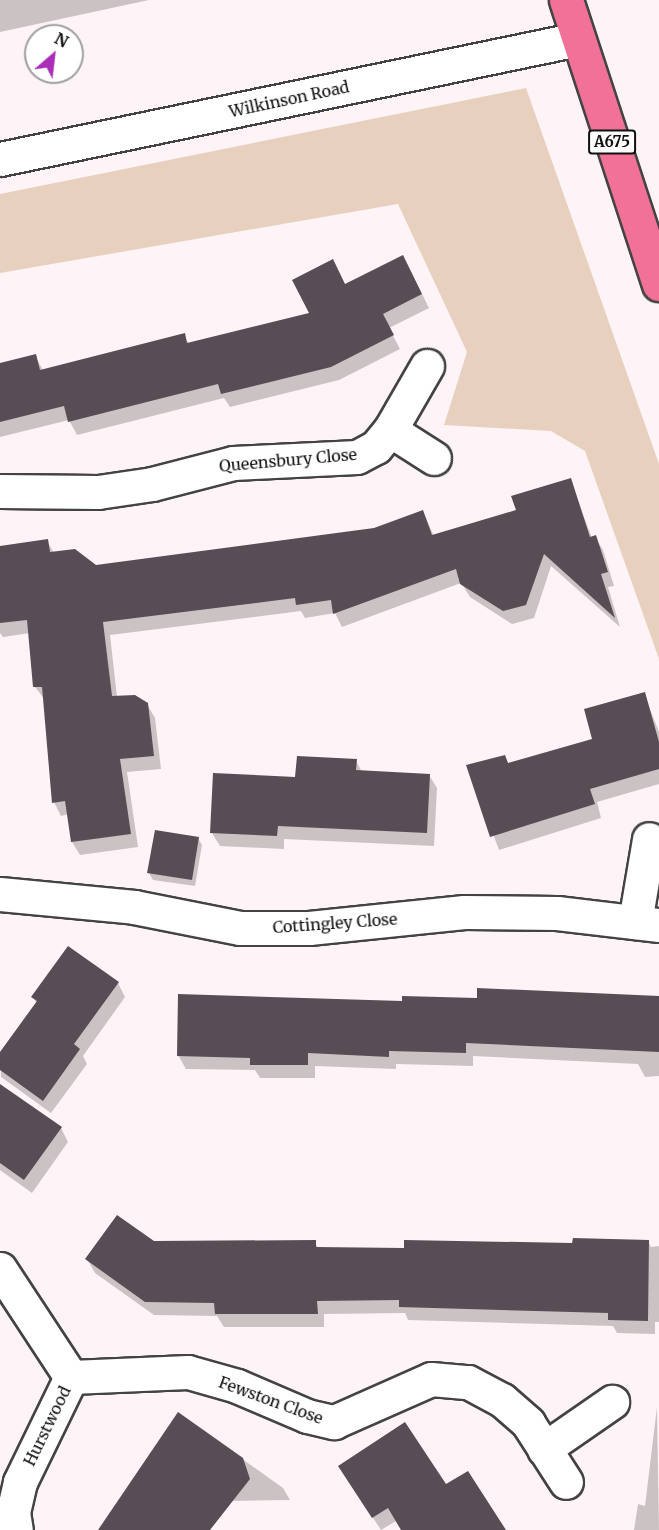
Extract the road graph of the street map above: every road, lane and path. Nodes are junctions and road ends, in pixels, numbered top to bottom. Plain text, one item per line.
1 (566, 0) edge
2 (578, 39) junction
3 (0, 159) edge
4 (659, 284) edge
5 (427, 366) dead end
6 (390, 430) junction
7 (434, 458) dead end
8 (0, 491) edge
9 (649, 839) dead end
10 (0, 894) edge
11 (647, 924) edge
12 (0, 1269) edge
13 (71, 1377) junction
14 (612, 1402) dead end
15 (544, 1449) junction
16 (566, 1482) dead end
17 (16, 1530) edge

1 - 2 main road, A675
2 - 3 street, Wilkinson Road
2 - 4 main road, A675
5 - 6 street, Queensbury Close
6 - 7 street
6 - 8 street, Queensbury Close
9 - 11 street, Cottingley Close
10 - 11 street, Cottingley Close
12 - 13 street, Hurstwood
13 - 15 street, Fewston Close
13 - 17 street, Hurstwood
14 - 15 street
15 - 16 street, Fewston Close

